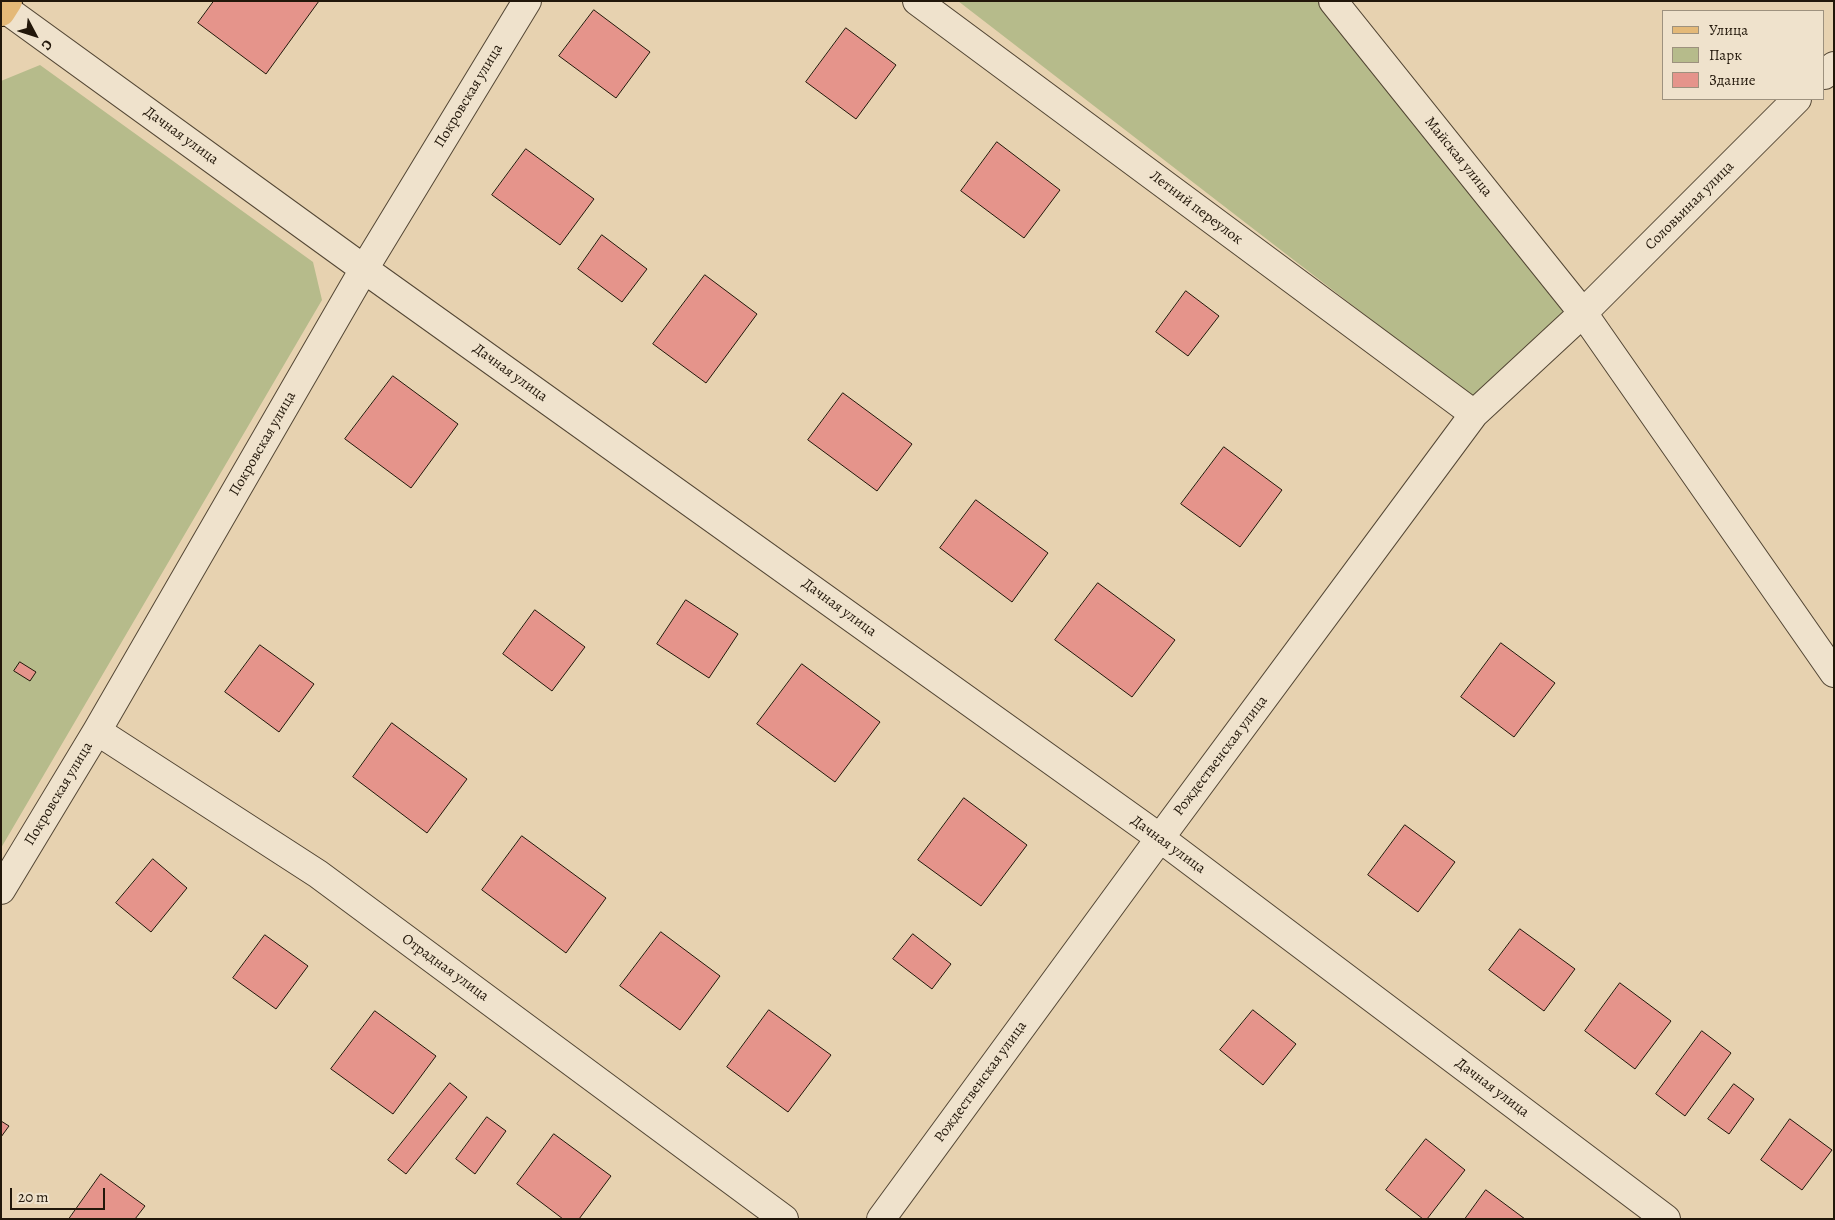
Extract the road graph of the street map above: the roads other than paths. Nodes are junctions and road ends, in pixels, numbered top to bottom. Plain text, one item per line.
1 (527, 1) edge
2 (917, 1) edge
3 (1333, 1) edge
4 (4, 7) edge
5 (1796, 100) edge
6 (364, 268) junction
7 (1583, 314) junction
8 (1474, 414) junction
9 (1834, 673) edge
10 (98, 731) junction
11 (1160, 838) junction
12 (1, 890) edge
13 (784, 1219) edge
14 (881, 1219) edge
15 (1666, 1219) edge

1 - 6 street, Покровская улица
2 - 8 street, Летний переулок
3 - 7 street, Майская улица
4 - 6 street, Дачная улица
5 - 7 street, Соловьиная улица
6 - 10 street, Покровская улица
6 - 11 street, Дачная улица
7 - 8 street, Рождественская улица
7 - 9 street, Майская улица
8 - 11 street, Рождественская улица
10 - 12 street, Покровская улица
10 - 13 street, Отрадная улица
11 - 14 street, Рождественская улица
11 - 15 street, Дачная улица

